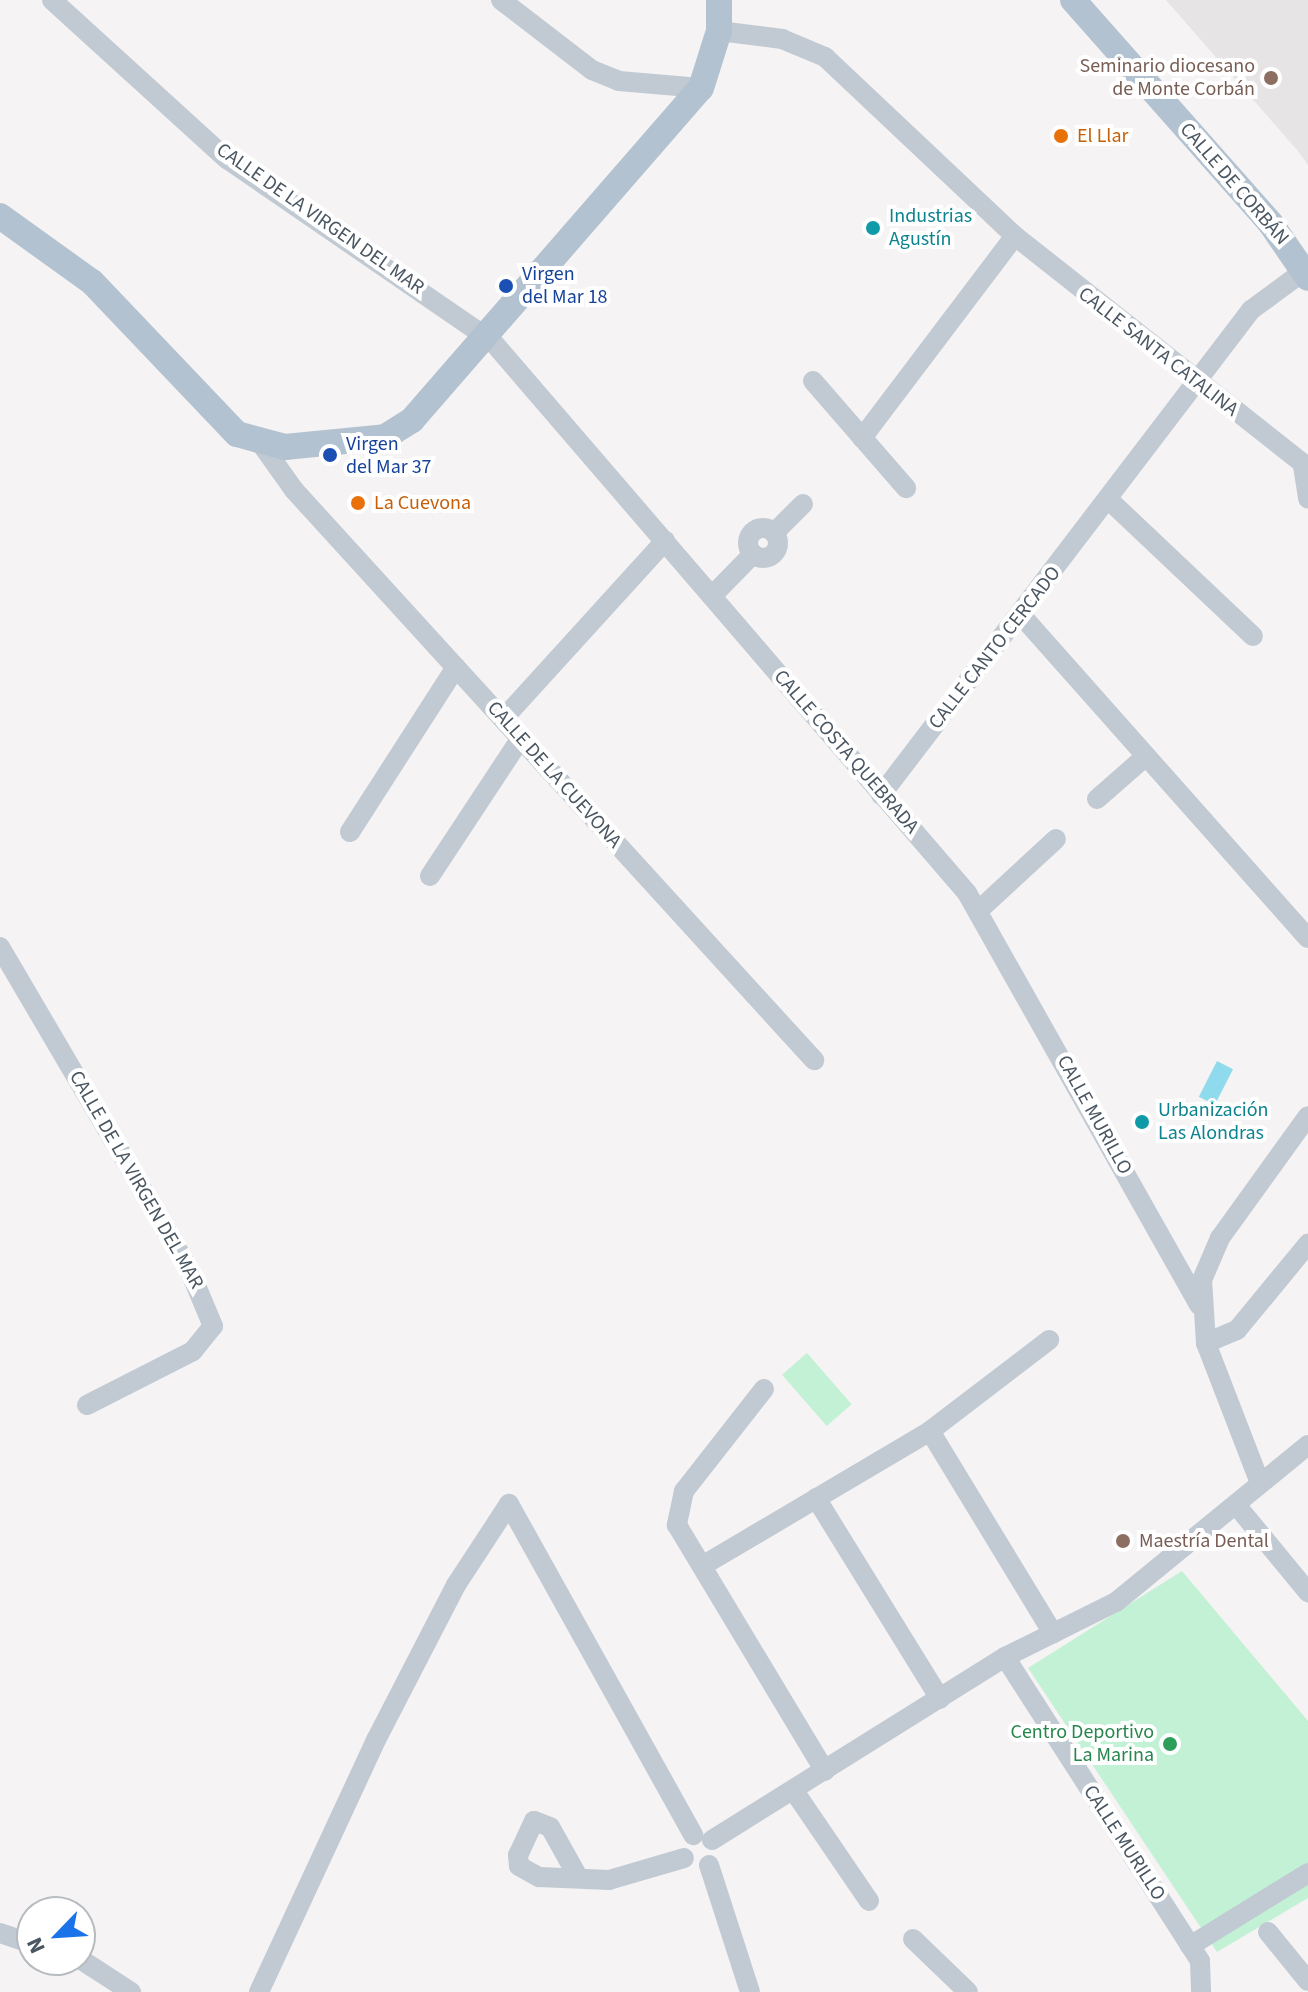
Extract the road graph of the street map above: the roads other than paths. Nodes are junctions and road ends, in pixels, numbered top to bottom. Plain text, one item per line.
1 (52, 0) edge
2 (501, 0) edge
3 (719, 0) edge
4 (1073, 0) edge
5 (719, 31) junction
6 (701, 88) junction
7 (0, 216) edge
8 (1015, 236) junction
9 (1303, 270) edge
10 (486, 335) junction
11 (813, 381) dead end
12 (1195, 382) junction
13 (862, 438) junction
14 (262, 445) junction
15 (300, 446) junction
16 (1306, 466) edge
17 (906, 488) dead end
18 (294, 490) junction
19 (1308, 499) edge
20 (1109, 500) junction
21 (803, 504) dead end
22 (665, 541) junction
23 (712, 596) junction
24 (1021, 615) junction
25 (1253, 636) dead end
26 (456, 667) junction
27 (503, 719) junction
28 (521, 738) junction
29 (1145, 757) junction
30 (881, 795) junction
31 (1097, 799) dead end
32 (350, 832) dead end
33 (1056, 839) dead end
34 (430, 876) dead end
35 (978, 911) junction
36 (1308, 938) edge
37 (0, 947) edge
38 (1016, 977) joint
39 (814, 1060) dead end
40 (1308, 1116) edge
41 (1308, 1244) edge
42 (1171, 1253) junction
43 (1208, 1258) junction
44 (1199, 1305) junction
45 (1049, 1340) dead end
46 (1206, 1343) junction
47 (764, 1389) dead end
48 (87, 1405) dead end
49 (930, 1431) junction
50 (1308, 1445) edge
51 (1260, 1483) junction
52 (816, 1498) junction
53 (1237, 1506) junction
54 (702, 1566) junction
55 (1308, 1592) edge
56 (1053, 1633) junction
57 (1005, 1657) junction
58 (940, 1699) junction
59 (825, 1771) junction
60 (794, 1791) junction
61 (703, 1838) junction
62 (684, 1858) junction
63 (709, 1865) junction
64 (1308, 1873) edge
65 (578, 1877) dead end
66 (869, 1901) dead end
67 (1268, 1932) dead end
68 (913, 1939) dead end
69 (1190, 1946) junction
70 (96, 1969) edge
71 (1308, 1981) edge
72 (131, 1992) edge
73 (259, 1992) edge
74 (750, 1992) edge
75 (968, 1992) edge
76 (1201, 1992) edge

1 - 10 street, CALLE DE LA VIRGEN DEL MAR
2 - 6 street
3 - 5 main road
4 - 9 main road, CALLE DE CORBÁN
5 - 6 main road
5 - 8 street, CALLE SANTA CATALINA
6 - 10 main road
7 - 14 main road
8 - 12 street, CALLE SANTA CATALINA
8 - 13 street
9 - 12 street, CALLE CANTO CERCADO
10 - 15 main road
10 - 22 street, CALLE COSTA QUEBRADA
11 - 13 street
12 - 16 street, CALLE SANTA CATALINA
12 - 20 street, CALLE CANTO CERCADO
13 - 17 street
14 - 15 main road
14 - 18 street, CALLE DE LA CUEVONA
15 - 18 street
16 - 19 street, CALLE SANTA CATALINA
18 - 26 street, CALLE DE LA CUEVONA
20 - 24 street, CALLE CANTO CERCADO
20 - 25 street
21 - 23 street
22 - 23 street, CALLE COSTA QUEBRADA
22 - 27 street
23 - 30 street, CALLE COSTA QUEBRADA
24 - 29 street
24 - 30 street, CALLE CANTO CERCADO
26 - 27 street, CALLE DE LA CUEVONA
26 - 32 street
27 - 28 street, CALLE DE LA CUEVONA
28 - 34 street
28 - 39 street, CALLE DE LA CUEVONA
29 - 31 street
29 - 36 street
30 - 35 street, CALLE COSTA QUEBRADA
33 - 35 street
35 - 38 street, CALLE COSTA QUEBRADA
37 - 48 street, CALLE DE LA VIRGEN DEL MAR
38 - 42 street, CALLE MURILLO
40 - 43 street, CALLE MURILLO
41 - 46 street
42 - 43 street
42 - 44 street, CALLE MURILLO
43 - 44 street, CALLE MURILLO
44 - 46 street, CALLE MURILLO
45 - 49 street
46 - 51 street, CALLE MURILLO
47 - 54 street
49 - 52 street
49 - 56 street
50 - 51 street
51 - 53 street
52 - 54 street
52 - 58 street
53 - 55 street
53 - 56 street
54 - 59 street
56 - 57 street
57 - 58 street
57 - 69 street, CALLE MURILLO
58 - 59 street
59 - 60 street
60 - 61 street
60 - 66 street
61 - 62 street
61 - 63 street
61 - 73 street
62 - 63 street
62 - 65 street
63 - 74 street
64 - 69 street
67 - 71 street
68 - 75 street
69 - 76 street, CALLE MURILLO
70 - 72 street

